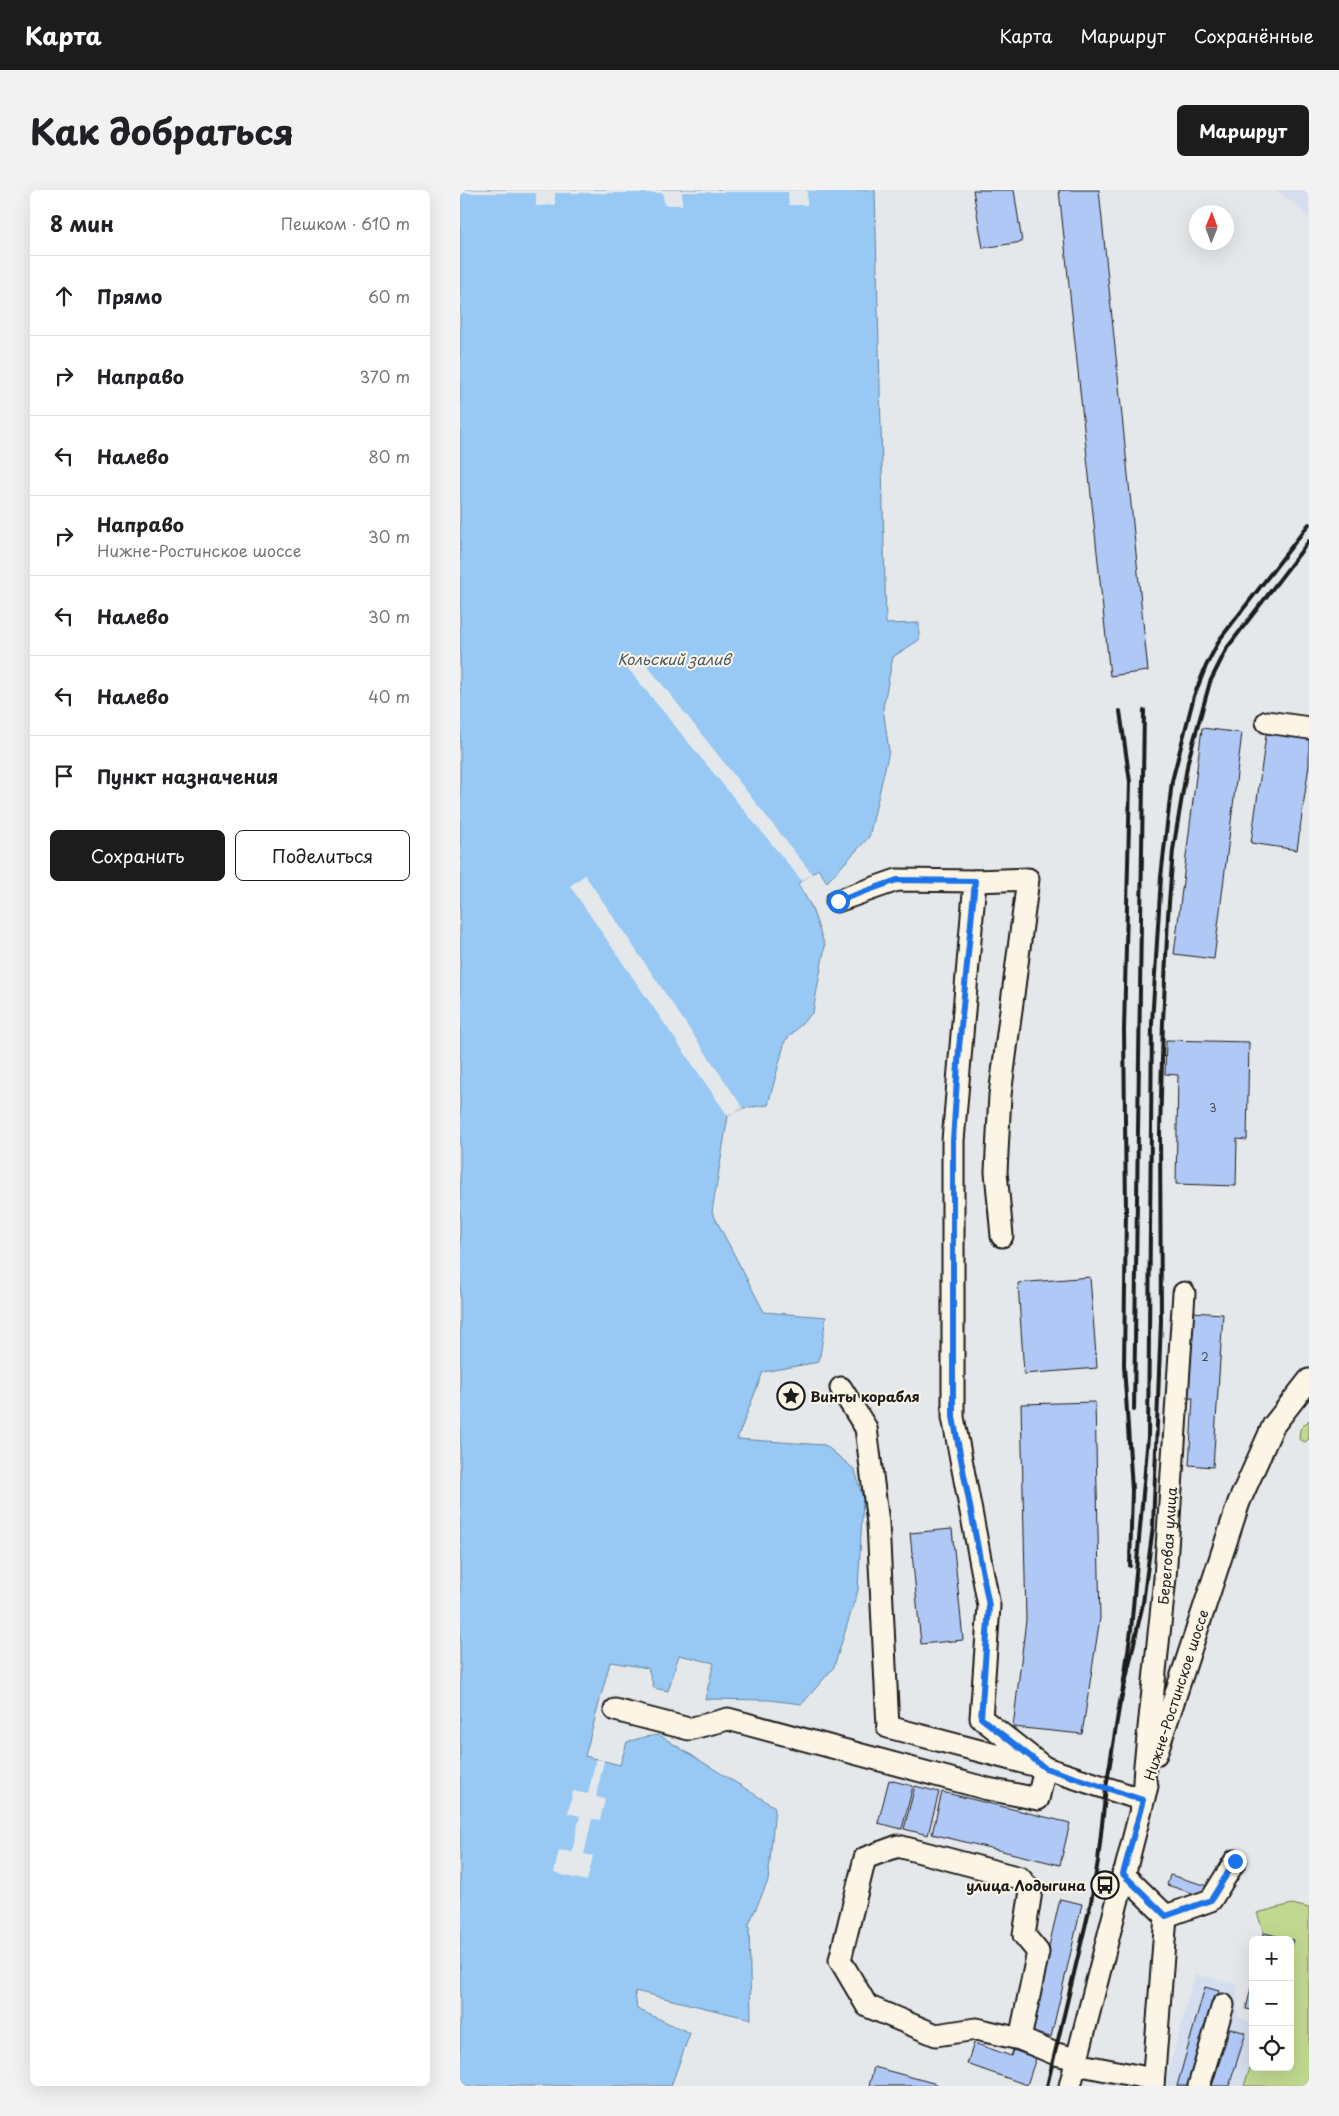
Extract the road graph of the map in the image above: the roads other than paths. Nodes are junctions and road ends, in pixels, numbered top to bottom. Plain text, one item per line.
1 (1267, 722) dead end
2 (1309, 728) edge
3 (975, 881) junction
4 (838, 901) dead end
5 (1002, 1236) dead end
6 (1184, 1292) dead end
7 (1309, 1380) edge
8 (841, 1388) dead end
9 (615, 1710) dead end
10 (1045, 1768) junction
11 (1143, 1800) junction
12 (1235, 1861) dead end
13 (1123, 1874) junction
14 (1166, 1916) junction
15 (1223, 2005) dead end
16 (1020, 2039) junction
17 (1076, 2061) junction
18 (1153, 2083) edge
19 (1070, 2086) edge
20 (1199, 2086) edge

1 - 2 street
3 - 4 street
3 - 5 street
3 - 10 street
6 - 11 street, Береговая улица
7 - 11 street, Нижне-Ростинское шоссе
8 - 10 street
9 - 10 street
10 - 11 street
11 - 13 street, Нижне-Ростинское шоссе
12 - 14 street
13 - 14 street
13 - 17 street, Нижне-Ростинское шоссе
14 - 18 street
15 - 20 street
16 - 16 street
16 - 17 street
17 - 18 street
17 - 19 street, Нижне-Ростинское шоссе

